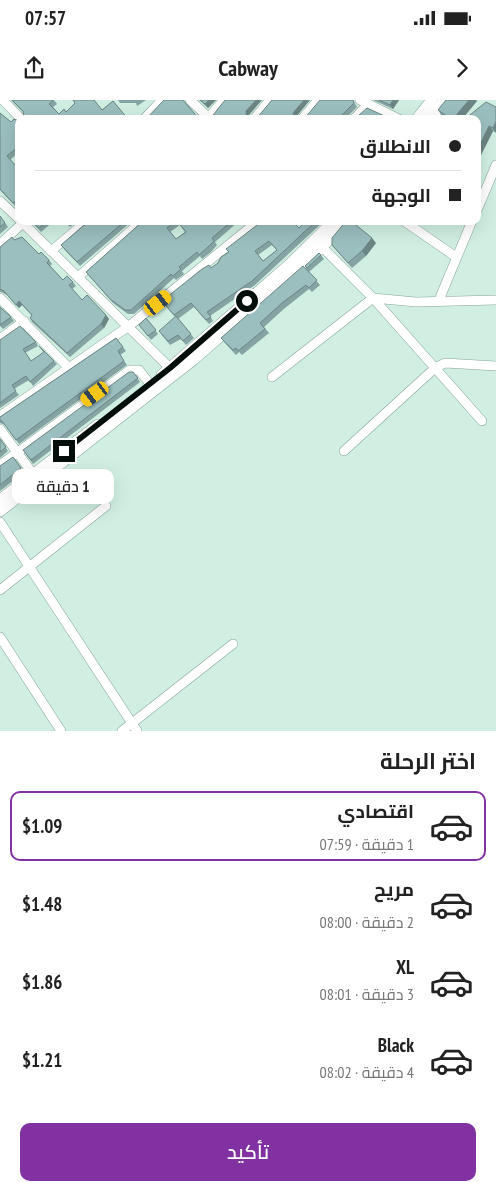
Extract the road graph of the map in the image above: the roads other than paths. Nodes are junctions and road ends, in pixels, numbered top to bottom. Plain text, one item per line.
1 (3, 100) edge
2 (162, 100) edge
3 (190, 100) edge
4 (224, 100) edge
5 (270, 100) edge
6 (318, 100) edge
7 (432, 100) edge
8 (445, 100) edge
9 (364, 102) edge
10 (17, 115) edge
11 (148, 115) edge
12 (206, 115) edge
13 (212, 115) edge
14 (257, 115) edge
15 (305, 115) edge
16 (356, 115) edge
17 (391, 115) edge
18 (420, 115) edge
19 (433, 115) edge
20 (496, 168) edge
21 (0, 201) edge
22 (481, 201) edge
23 (15, 215) edge
24 (18, 225) edge
25 (26, 225) edge
26 (82, 225) edge
27 (137, 225) edge
28 (253, 225) edge
29 (330, 225) edge
30 (341, 225) edge
31 (410, 225) edge
32 (470, 225) edge
33 (0, 244) edge
34 (322, 247) junction
35 (51, 251) junction
36 (456, 257) junction
37 (78, 277) junction
38 (0, 298) edge
39 (373, 298) junction
40 (439, 300) junction
41 (496, 300) edge
42 (24, 321) junction
43 (129, 326) junction
44 (0, 339) edge
45 (496, 366) edge
46 (69, 368) junction
47 (435, 368) junction
48 (173, 371) junction
49 (272, 377) dead end
50 (150, 384) junction
51 (0, 416) edge
52 (482, 421) dead end
53 (0, 429) edge
54 (344, 451) dead end
55 (17, 452) junction
56 (0, 465) edge
57 (33, 474) junction
58 (0, 500) edge
59 (106, 506) dead end
60 (0, 511) edge
61 (0, 522) edge
62 (29, 566) junction
63 (0, 590) edge
64 (0, 638) edge
65 (233, 644) dead end
66 (134, 727) edge
67 (61, 731) edge
68 (122, 731) edge

1 - 10 street
2 - 11 street
3 - 12 street
4 - 13 street
5 - 14 street
6 - 15 street
7 - 18 street
8 - 19 street
9 - 16 street
9 - 17 street
20 - 22 street
21 - 23 street
24 - 33 street
25 - 35 street
26 - 35 street
27 - 37 street
28 - 43 street
29 - 48 street
30 - 34 street
31 - 36 street
32 - 36 street
34 - 39 street
34 - 48 street
35 - 37 street
36 - 40 street
37 - 43 street
38 - 42 street
39 - 40 street
39 - 47 street
39 - 49 street
40 - 41 street
42 - 44 street
42 - 46 street
43 - 46 street
43 - 48 street
45 - 47 street
46 - 51 street
47 - 52 street
47 - 54 street
48 - 50 street
48 - 60 street
50 - 55 street
50 - 57 street
53 - 55 street
55 - 56 street
55 - 57 street
57 - 58 street
59 - 62 street
61 - 62 street
62 - 63 street
62 - 66 street
64 - 67 street
65 - 66 street
66 - 68 street

